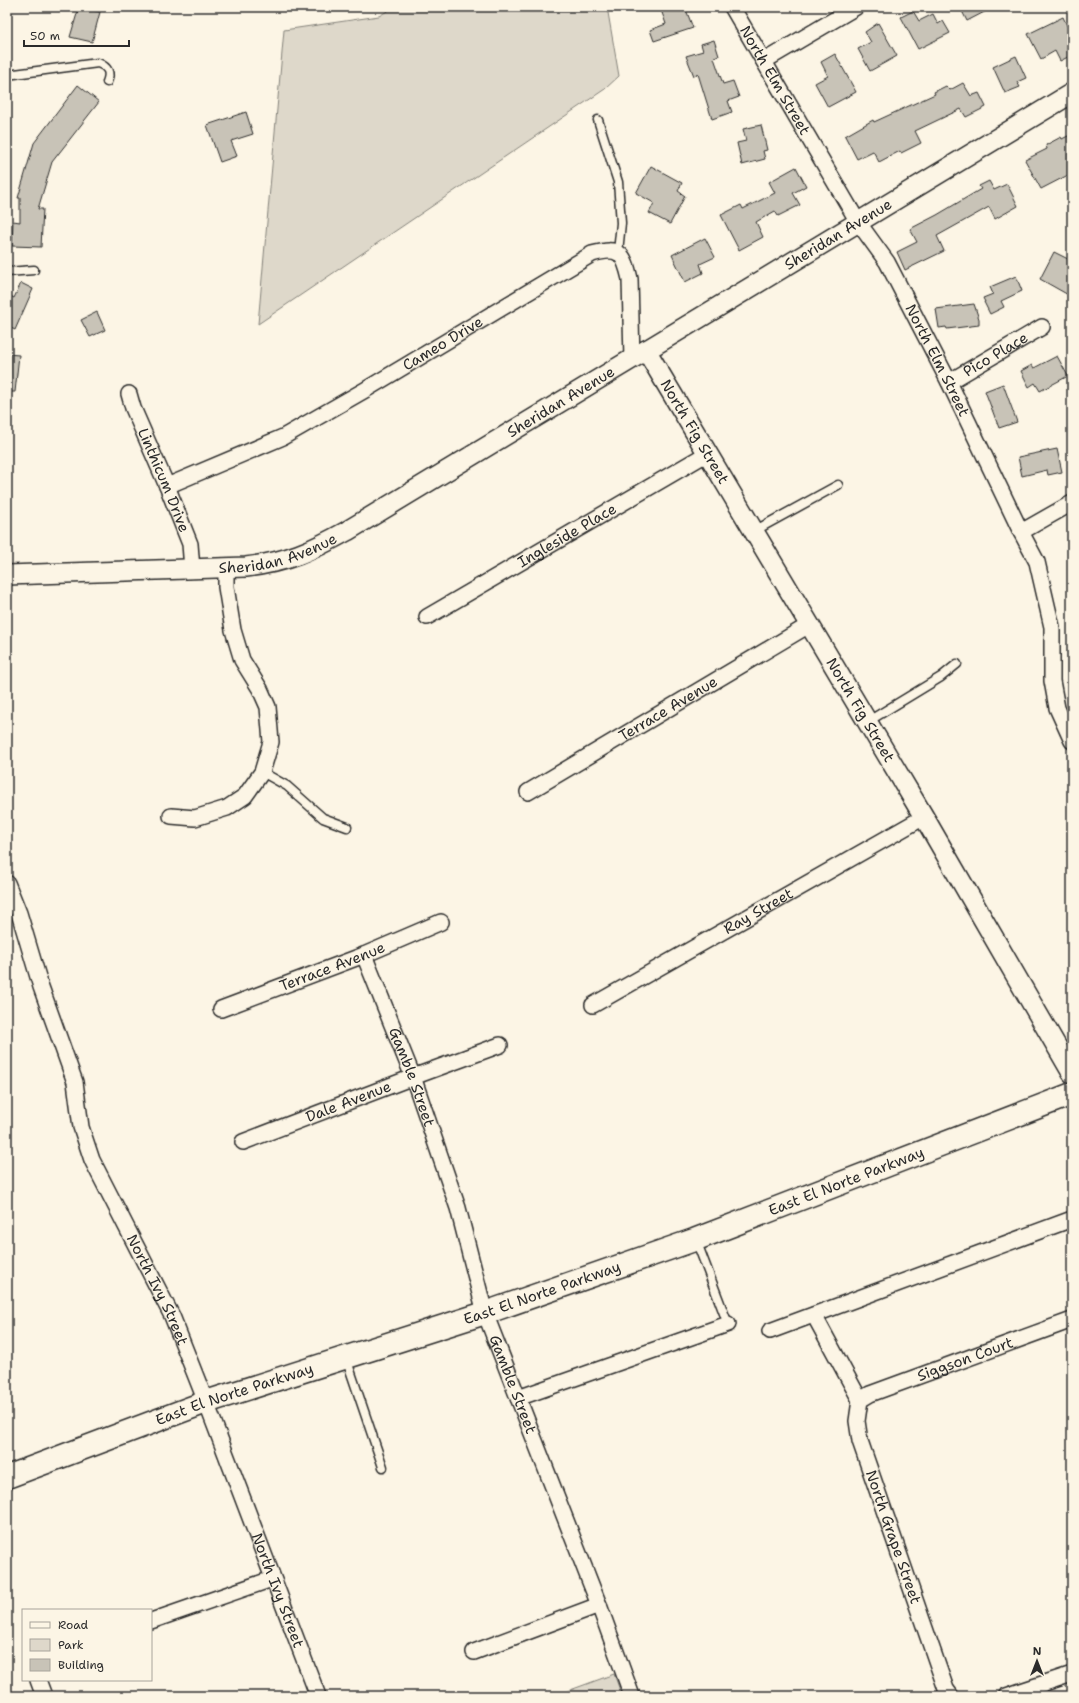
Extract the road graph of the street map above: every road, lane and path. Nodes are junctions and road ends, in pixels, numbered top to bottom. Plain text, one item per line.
1 (732, 7) edge
2 (856, 7) edge
3 (764, 62) junction
4 (7, 75) edge
5 (107, 82) dead end
6 (1072, 93) edge
7 (598, 120) dead end
8 (858, 222) junction
9 (618, 252) junction
10 (34, 270) dead end
11 (7, 272) edge
12 (1042, 327) dead end
13 (639, 355) junction
14 (949, 382) junction
15 (129, 394) dead end
16 (708, 453) junction
17 (168, 486) junction
18 (838, 486) dead end
19 (1072, 503) edge
20 (754, 531) junction
21 (1021, 532) junction
22 (226, 568) junction
23 (192, 569) junction
24 (7, 575) edge
25 (427, 617) dead end
26 (809, 625) junction
27 (957, 664) dead end
28 (867, 722) junction
29 (1072, 741) edge
30 (262, 772) junction
31 (528, 792) dead end
32 (171, 816) dead end
33 (924, 817) junction
34 (347, 827) dead end
35 (7, 883) edge
36 (13, 915) edge
37 (442, 922) dead end
38 (364, 956) junction
39 (593, 1005) dead end
40 (221, 1009) dead end
41 (500, 1045) dead end
42 (1072, 1072) edge
43 (413, 1077) junction
44 (1072, 1094) edge
45 (244, 1142) dead end
46 (1072, 1219) edge
47 (696, 1239) junction
48 (486, 1313) junction
49 (814, 1315) junction
50 (1072, 1320) edge
51 (728, 1324) joint
52 (770, 1331) dead end
53 (346, 1357) junction
54 (518, 1398) junction
55 (860, 1400) junction
56 (206, 1402) junction
57 (383, 1467) dead end
58 (7, 1476) edge
59 (272, 1579) junction
60 (599, 1605) junction
61 (152, 1621) edge
62 (474, 1652) dead end
63 (1072, 1674) edge
64 (38, 1681) edge
65 (44, 1696) edge
66 (318, 1696) edge
67 (632, 1696) edge
68 (951, 1696) edge
69 (1006, 1696) edge

1 - 3 street, North Elm Street
2 - 3 street
3 - 8 street, North Elm Street
4 - 5 lane
6 - 8 street, Sheridan Avenue
7 - 9 lane
8 - 13 street, Sheridan Avenue
8 - 14 street, North Elm Street
9 - 13 street
9 - 17 street, Cameo Drive
10 - 11 lane
12 - 14 street, Pico Place
13 - 16 street, North Fig Street
13 - 22 street, Sheridan Avenue
14 - 21 street, North Elm Street
15 - 17 street, Linthicum Drive
16 - 20 street, North Fig Street
16 - 25 street, Ingleside Place
17 - 23 street, Linthicum Drive
18 - 20 lane
19 - 21 street
20 - 26 street, North Fig Street
21 - 29 street, North Elm Street
22 - 23 street, Sheridan Avenue
22 - 30 street
23 - 24 street, Sheridan Avenue
26 - 28 street, North Fig Street
26 - 31 street, Terrace Avenue
27 - 28 lane
28 - 33 street, North Fig Street
30 - 32 street
30 - 34 lane
33 - 39 street, Ray Street
33 - 42 street, North Fig Street
35 - 36 street, North Ivy Street
36 - 56 street, North Ivy Street
37 - 38 street, Terrace Avenue
38 - 40 street, Terrace Avenue
38 - 43 street, Gamble Street
41 - 43 street, Dale Avenue
43 - 45 street, Dale Avenue
43 - 48 street, Gamble Street
44 - 47 main road, East El Norte Parkway
46 - 49 street
47 - 48 main road, East El Norte Parkway
47 - 51 lane
48 - 53 main road, East El Norte Parkway
48 - 54 street, Gamble Street
49 - 52 street
49 - 55 street
50 - 55 street, Siggson Court
51 - 54 street
53 - 56 main road, East El Norte Parkway
53 - 57 lane
54 - 60 street, Gamble Street
55 - 68 street, North Grape Street
56 - 58 main road, East El Norte Parkway
56 - 59 street, North Ivy Street
59 - 61 street
59 - 66 street, North Ivy Street
60 - 62 street
60 - 67 street, Gamble Street
63 - 69 street
64 - 65 street

